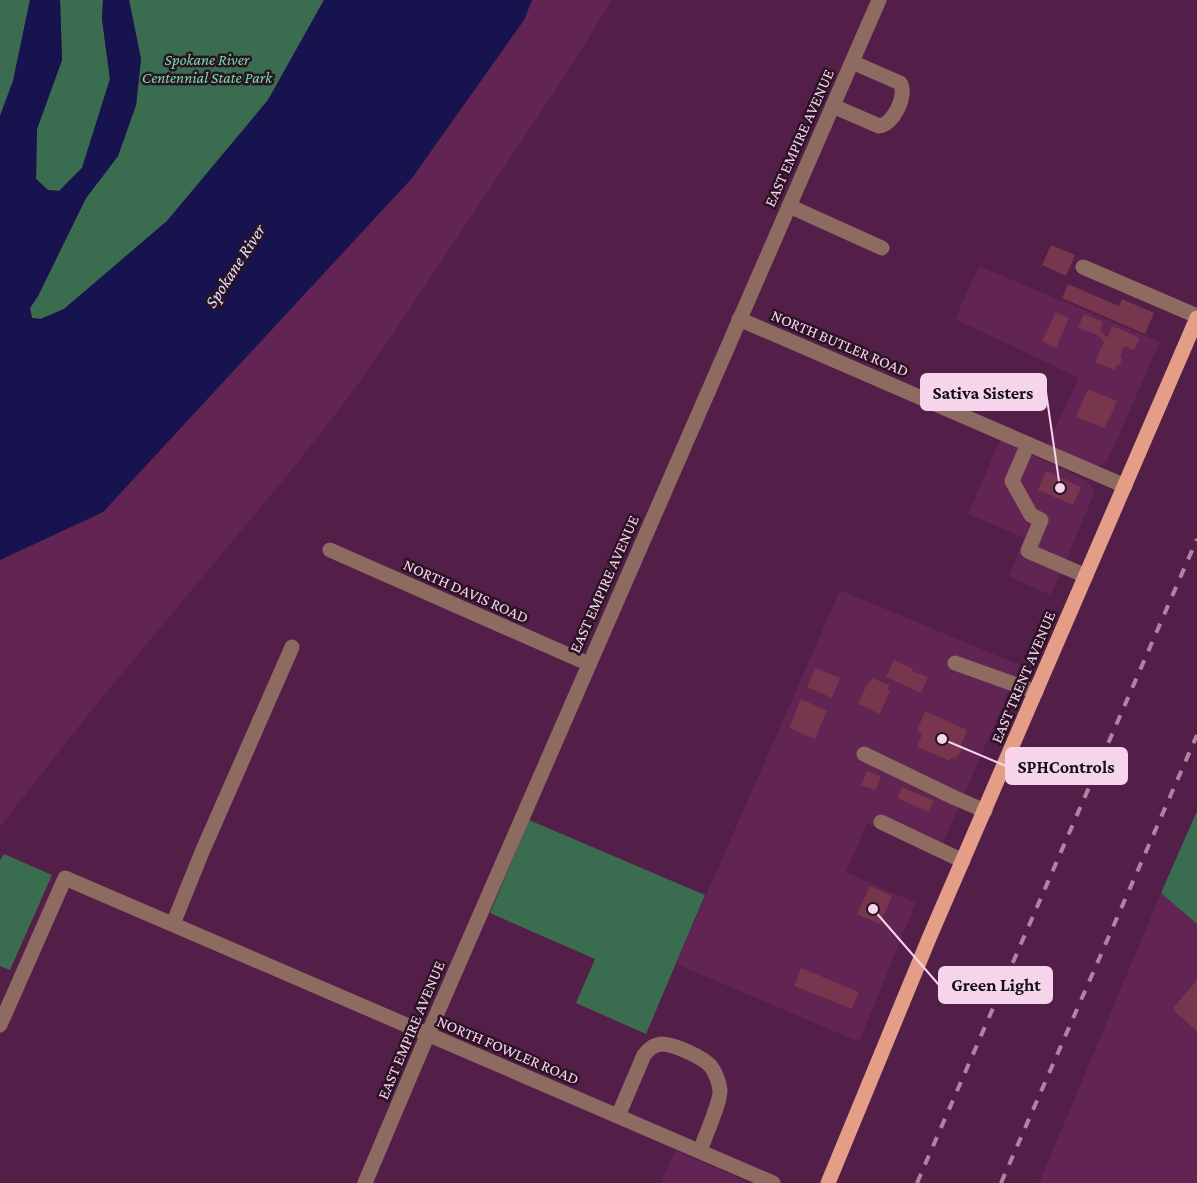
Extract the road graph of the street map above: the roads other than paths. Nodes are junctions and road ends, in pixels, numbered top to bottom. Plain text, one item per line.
1 (879, 0) edge
2 (852, 62) junction
3 (833, 106) junction
4 (789, 206) junction
5 (882, 248) dead end
6 (1083, 267) dead end
7 (739, 320) junction
8 (1195, 326) edge
9 (1028, 444) junction
10 (1125, 486) junction
11 (330, 550) dead end
12 (1086, 576) junction
13 (292, 647) dead end
14 (956, 663) dead end
15 (589, 664) junction
16 (1036, 692) junction
17 (864, 754) dead end
18 (985, 810) junction
19 (881, 822) dead end
20 (963, 861) junction
21 (173, 924) junction
22 (0, 1025) edge
23 (428, 1034) junction
24 (618, 1116) junction
25 (700, 1151) junction
26 (365, 1183) edge
27 (773, 1183) edge
28 (828, 1183) edge

1 - 2 street, EAST EMPIRE AVENUE
2 - 3 street, EAST EMPIRE AVENUE
2 - 3 street
3 - 4 street, EAST EMPIRE AVENUE
4 - 5 street
4 - 7 street, EAST EMPIRE AVENUE
6 - 8 street
7 - 9 street, NORTH BUTLER ROAD
7 - 15 street, EAST EMPIRE AVENUE
8 - 10 main road, EAST TRENT AVENUE
9 - 10 street, NORTH BUTLER ROAD
9 - 12 street
10 - 12 main road, EAST TRENT AVENUE
11 - 15 street, NORTH DAVIS ROAD
12 - 16 main road, EAST TRENT AVENUE
13 - 21 street
14 - 16 street
15 - 23 street, EAST EMPIRE AVENUE
16 - 18 main road, EAST TRENT AVENUE
17 - 18 street
18 - 20 main road, EAST TRENT AVENUE
19 - 20 street
20 - 28 main road, EAST TRENT AVENUE
21 - 22 street, NORTH FOWLER ROAD
21 - 23 street, NORTH FOWLER ROAD
23 - 24 street, NORTH FOWLER ROAD
23 - 26 street, EAST EMPIRE AVENUE
24 - 25 street, NORTH FOWLER ROAD
24 - 25 street
25 - 27 street, NORTH FOWLER ROAD

